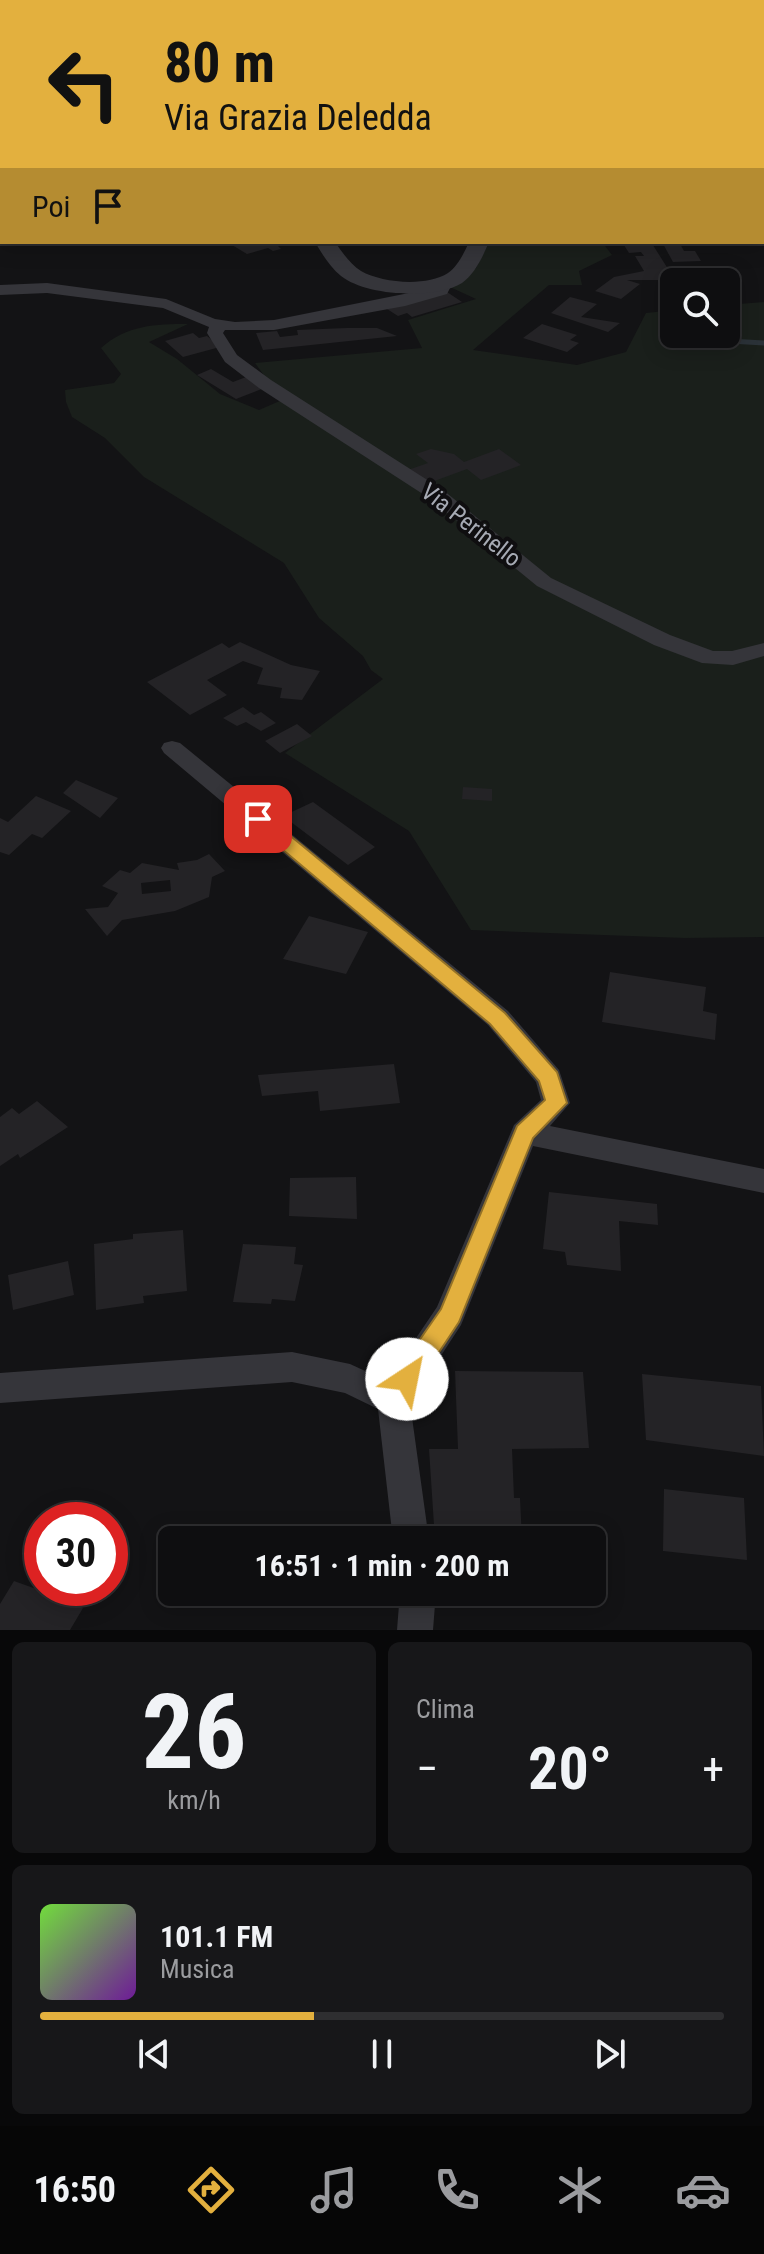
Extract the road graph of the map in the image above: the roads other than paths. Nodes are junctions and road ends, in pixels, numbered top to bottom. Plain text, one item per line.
1 (327, 244) edge
2 (478, 244) edge
3 (449, 281) junction
4 (0, 290) edge
5 (219, 324) junction
6 (764, 649) edge
7 (172, 748) dead end
8 (524, 1133) junction
9 (764, 1181) edge
10 (0, 1388) edge
11 (393, 1400) junction
12 (409, 1526) edge
13 (417, 1606) edge
14 (415, 1630) edge

1 - 3 street
2 - 3 street
3 - 5 street
4 - 5 street
5 - 6 street, Via Perinello
7 - 8 street
8 - 9 street
8 - 11 street
10 - 11 street
11 - 12 street
13 - 14 street

